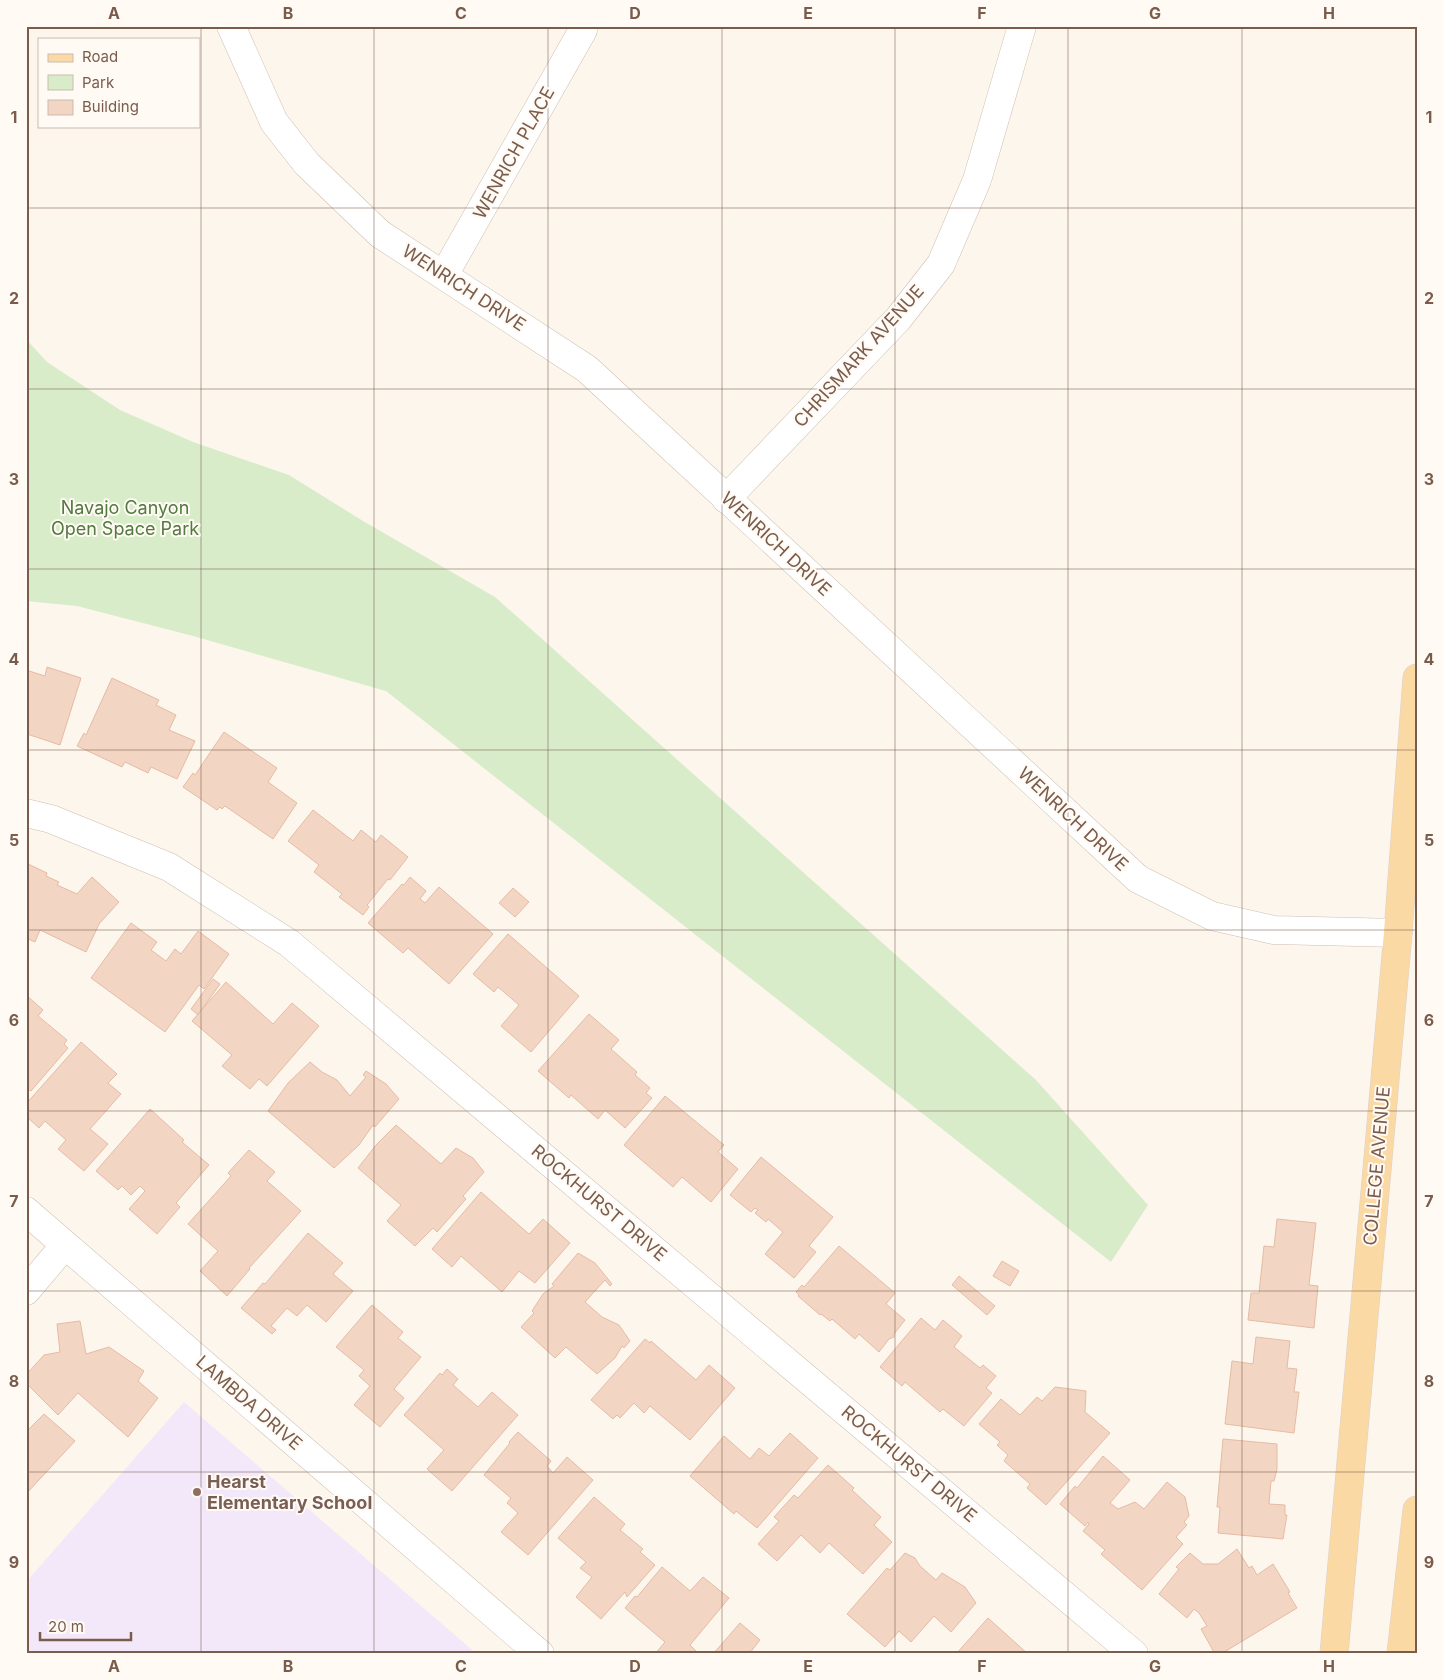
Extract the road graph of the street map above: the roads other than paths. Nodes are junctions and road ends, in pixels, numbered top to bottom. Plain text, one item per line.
1 (231, 26) edge
2 (1022, 26) edge
3 (583, 30) dead end
4 (444, 275) junction
5 (726, 498) junction
6 (1417, 678) edge
7 (26, 813) edge
8 (1398, 933) junction
9 (26, 1211) edge
10 (65, 1245) junction
11 (26, 1290) edge
12 (1417, 1510) edge
13 (540, 1654) edge
14 (1134, 1654) edge
15 (1334, 1654) edge
16 (1401, 1654) edge

1 - 4 street, WENRICH DRIVE
2 - 5 street, CHRISMARK AVENUE
3 - 4 street, WENRICH PLACE
4 - 5 street, WENRICH DRIVE
5 - 8 street, WENRICH DRIVE
6 - 8 main road, COLLEGE AVENUE
7 - 14 street, ROCKHURST DRIVE
8 - 15 main road, COLLEGE AVENUE
9 - 10 street, LAMBDA DRIVE
10 - 11 street
10 - 13 street, LAMBDA DRIVE
12 - 16 main road

